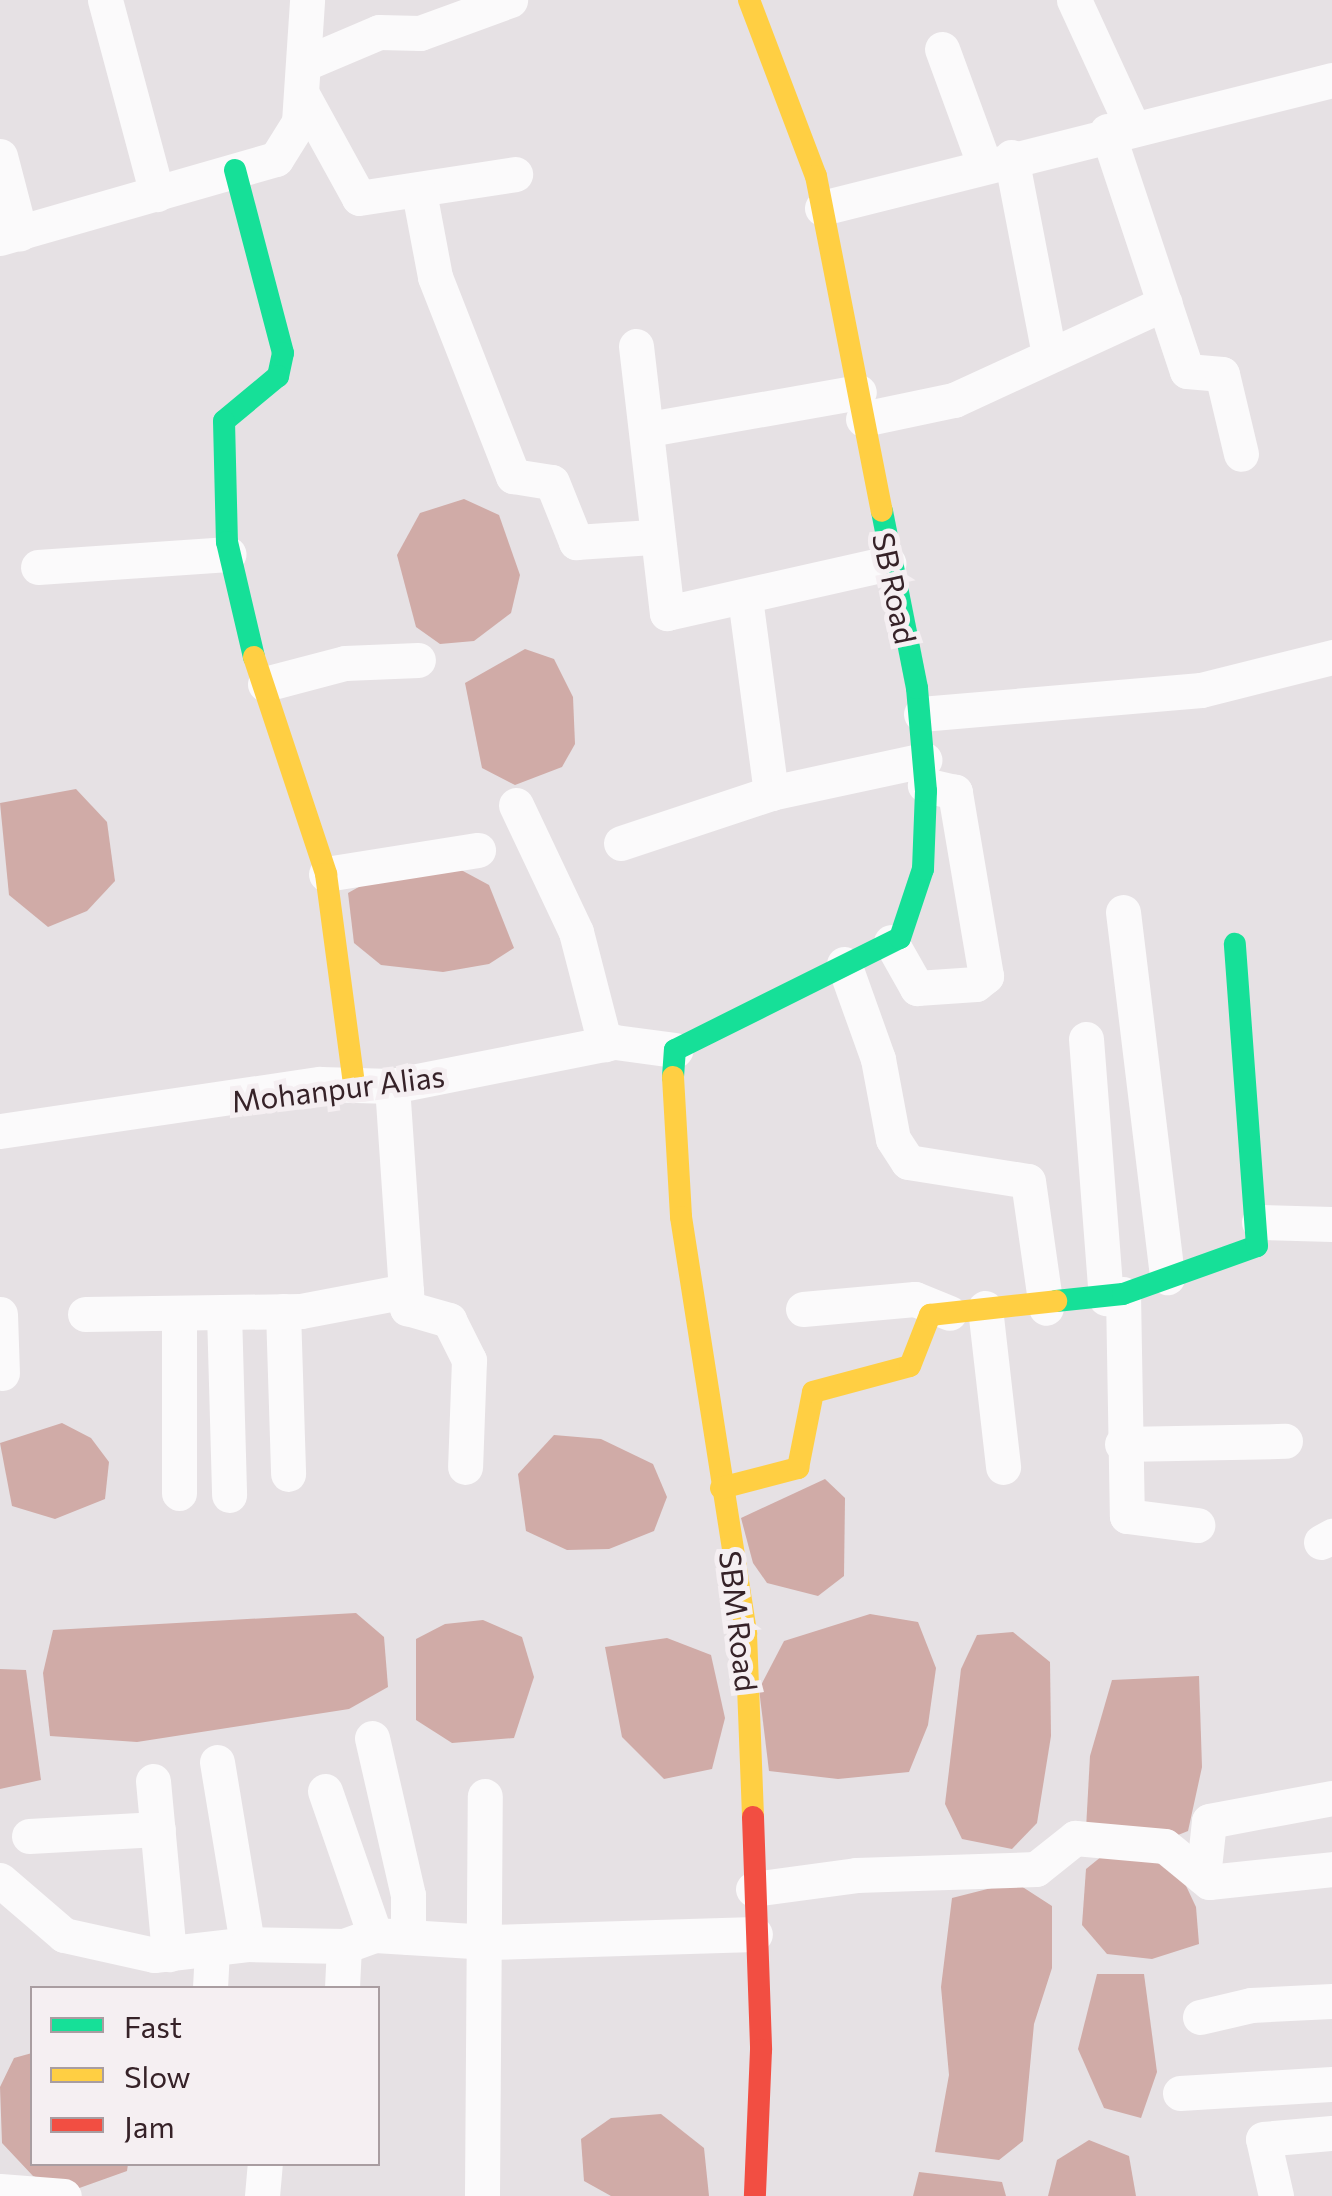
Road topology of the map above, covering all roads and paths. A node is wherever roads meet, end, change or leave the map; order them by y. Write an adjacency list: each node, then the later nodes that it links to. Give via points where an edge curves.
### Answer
1 (105, 0): 15 (street)
2 (306, 0): 7 (street)
3 (510, 0): 7 (street, via 420,34 379,32)
4 (749, 0): 16 (street, SB Road)
5 (1074, 0): 9 (street)
6 (942, 48): 11 (street)
7 (305, 80): 12 (street, via 292,140 276,159); 14 (street, via 360,198)
8 (1332, 80): 9 (street, via 1214,113)
9 (1120, 128): 11 (street); 18 (street)
10 (0, 156): 17 (street)
11 (998, 161): 16 (street); 20 (street)
12 (235, 170): 15 (street); 25 (street, via 283,353 278,376 224,421)
13 (515, 174): 14 (street)
14 (419, 192): 24 (street, via 435,278 514,476 552,482 576,542)
15 (157, 194): 17 (street)
16 (822, 208): 21 (street, SB Road)
17 (10, 236)
18 (1164, 303): 20 (street); 23 (street, via 1190,376 1224,379)
19 (636, 346): 22 (street)
20 (1049, 354): 21 (street, via 945,403)
21 (861, 406): 22 (street); 26 (street, SB Road)
22 (650, 429): 24 (street)
23 (1241, 454)
24 (652, 537): 28 (street, via 666,613)
25 (229, 554): 27 (street); 31 (street, via 238,609)
26 (888, 563): 28 (street); 32 (street, SB Road)
27 (38, 567)
28 (745, 598): 34 (street)
29 (1332, 656): 32 (street, via 1201,690)
30 (418, 660): 31 (street, via 345,663)
31 (265, 684): 38 (street)
32 (921, 714): 33 (street, SB Road)
33 (924, 773): 34 (street); 40 (street, SB Road, via 923,869 900,938); 40 (street, via 955,792 986,976 918,988)
34 (771, 794): 36 (street)
35 (516, 805): 44 (street, via 576,932)
36 (621, 844)
37 (478, 850): 38 (street)
38 (326, 874): 46 (street)
39 (1123, 912): 51 (street)
40 (891, 942): 42 (street)
41 (1234, 944): 49 (street)
42 (844, 964): 45 (street); 55 (street, via 878,1059 893,1140 908,1162 1028,1181)
43 (1086, 1039): 53 (street)
44 (605, 1044): 45 (street, Mohanpur Alias); 47 (street, Mohanpur Alias)
45 (674, 1050): 69 (street, SBM Road, via 671,1131)
46 (354, 1085): 47 (street, Mohanpur Alias); 48 (street, Mohanpur Alias)
47 (392, 1086): 52 (street)
48 (0, 1132)
49 (1258, 1222): 50 (street); 51 (street, via 1256,1246 1240,1258)
50 (1332, 1224)
51 (1167, 1277): 53 (street)
52 (406, 1291): 57 (street); 66 (street, via 407,1308 448,1320 468,1360)
53 (1114, 1296): 55 (street); 65 (street)
54 (985, 1308): 55 (street); 60 (street); 67 (street)
55 (1046, 1308)
56 (803, 1309): 60 (street, via 915,1298)
57 (283, 1311): 58 (street); 68 (street)
58 (224, 1312): 59 (street); 71 (street)
59 (179, 1313): 62 (street); 70 (street)
60 (949, 1313): 69 (street, via 924,1319 910,1366 813,1392 798,1468)
61 (0, 1314): 63 (street)
62 (85, 1314)
63 (2, 1374)
64 (1285, 1441): 65 (street)
65 (1122, 1444): 72 (street, via 1128,1518)
66 (465, 1467)
67 (1004, 1467)
68 (288, 1474)
69 (721, 1488): 84 (street, SBM Road, via 746,1634)
70 (179, 1493)
71 (228, 1494)
72 (1197, 1524)
73 (372, 1738): 86 (street, via 408,1895)
74 (217, 1762): 88 (street)
75 (153, 1781): 79 (street)
76 (326, 1791): 86 (street)
77 (485, 1796): 87 (street)
78 (1332, 1798): 82 (street, via 1209,1821)
79 (158, 1829): 80 (street); 90 (street)
80 (29, 1836)
81 (1332, 1869): 82 (street, via 1223,1884)
82 (1203, 1878): 84 (street, via 1165,1846 1075,1838 1036,1869 856,1875)
83 (0, 1880): 90 (street, via 64,1935)
84 (753, 1889): 85 (street, SBM Road)
85 (755, 1934): 87 (street); 104 (street, SBM Road)
86 (376, 1939): 87 (street); 88 (street); 92 (street)
87 (488, 1942): 103 (street)
88 (247, 1944): 89 (street)
89 (212, 1952): 90 (street); 91 (street)
90 (169, 1954)
91 (210, 1986)
92 (343, 1986)
93 (1332, 2001): 94 (street, via 1251,2004)
94 (1200, 2018)
95 (1332, 2084): 96 (street)
96 (1180, 2093)
97 (1332, 2134): 105 (street, via 1264,2139)
98 (265, 2166): 102 (street)
99 (0, 2191): 100 (street)
100 (54, 2196): 101 (street)
101 (64, 2196)
102 (262, 2196)
103 (482, 2196)
104 (755, 2196)
105 (1276, 2196)

